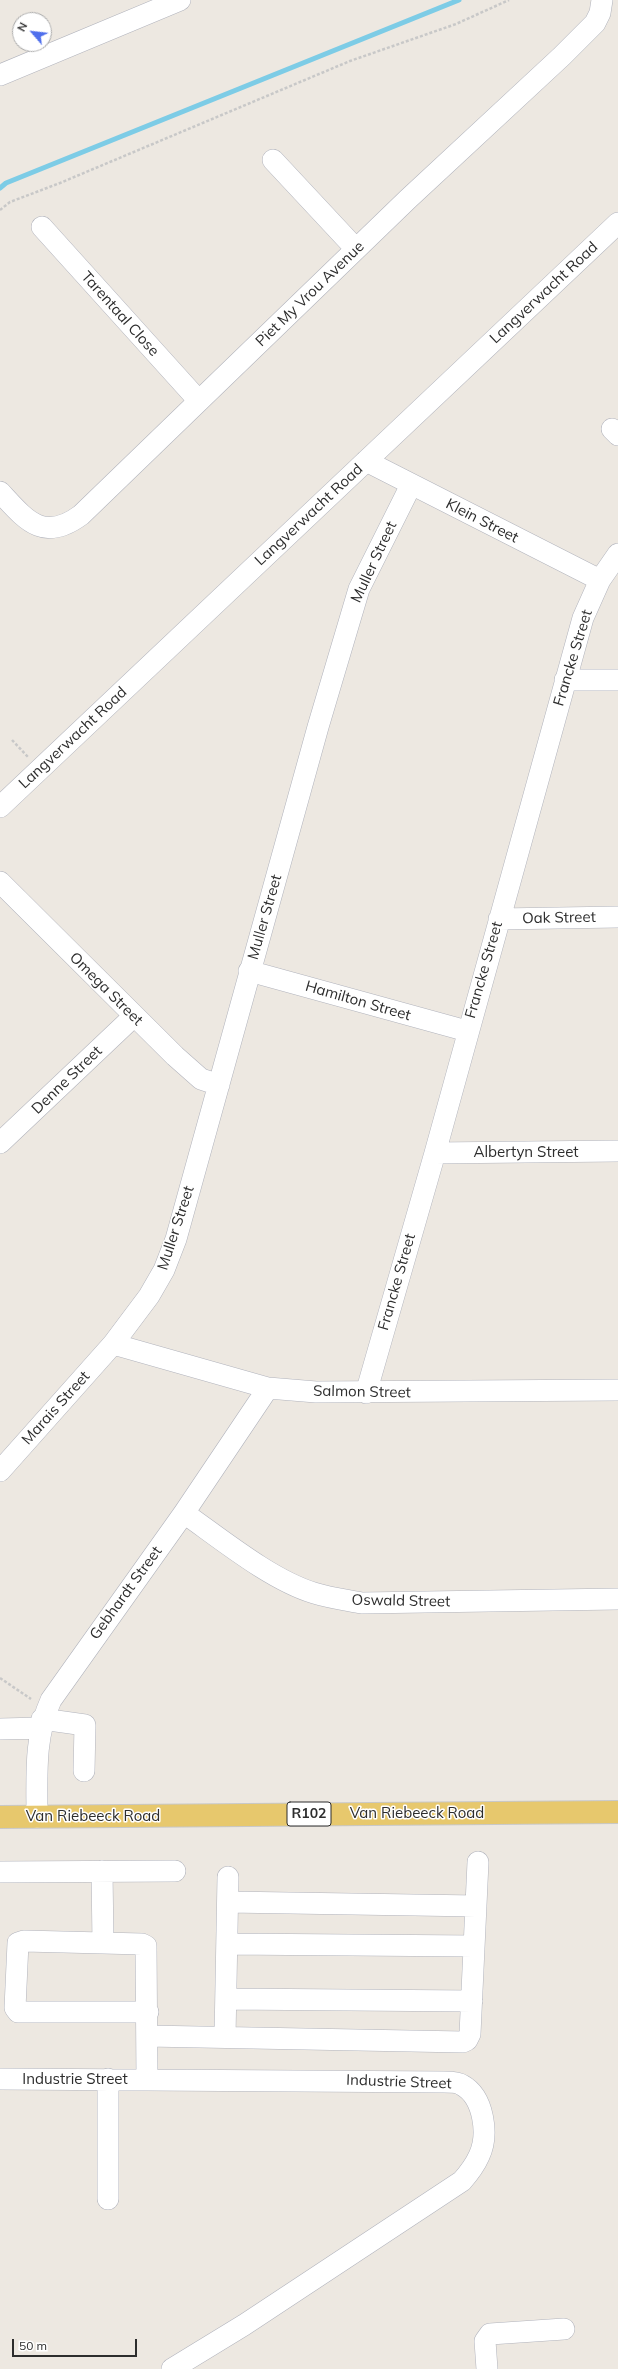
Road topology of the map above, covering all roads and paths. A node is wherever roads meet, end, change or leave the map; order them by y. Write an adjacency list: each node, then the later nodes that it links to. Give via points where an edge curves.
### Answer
1 (180, 0): 4 (street)
2 (509, 0): 6 (path, via 456,24 350,61 10,202)
3 (602, 0): 9 (street, Piet My Vrou Avenue, via 595,23)
4 (0, 75)
5 (273, 160): 9 (street)
6 (0, 210)
7 (618, 223): 11 (street, Langverwacht Road)
8 (42, 227): 10 (street, Tarentaal Close)
9 (356, 249): 10 (street, Piet My Vrou Avenue)
10 (199, 401): 13 (street, Piet My Vrou Avenue, via 69,525 58,528 38,526 28,521)
11 (366, 461): 12 (street, Klein Street); 20 (street, Langverwacht Road)
12 (411, 485): 15 (street, Klein Street); 24 (street, Muller Street, via 359,589)
13 (0, 492)
14 (618, 554): 15 (street, Francke Street)
15 (600, 580): 16 (street, Francke Street, via 583,618)
16 (565, 680): 17 (street); 23 (street, Francke Street)
17 (618, 680)
18 (12, 740): 19 (path)
19 (32, 762)
20 (3, 799)
21 (0, 882): 25 (street, Omega Street)
22 (618, 917): 23 (street, Oak Street)
23 (499, 919): 26 (street, Francke Street)
24 (250, 971): 26 (street, Hamilton Street); 27 (street, Muller Street)
25 (133, 1016): 27 (street, Omega Street, via 201,1079); 28 (street, Denne Street)
26 (467, 1031): 30 (street, Francke Street)
27 (219, 1085): 31 (street, Muller Street, via 176,1238 164,1270 149,1296)
28 (0, 1143)
29 (618, 1151): 30 (street, Albertyn Street)
30 (435, 1153): 34 (street, Francke Street)
31 (113, 1344): 32 (street, Salmon Street); 35 (street, Marais Street)
32 (268, 1388): 34 (street, Salmon Street); 36 (street, Gebhardt Street)
33 (618, 1390): 34 (street, Salmon Street)
34 (366, 1393)
35 (0, 1471)
36 (184, 1513): 37 (street, Oswald Street, via 269,1571 313,1593 339,1599 362,1603); 39 (street, Gebhardt Street)
37 (618, 1599)
38 (0, 1678): 39 (path, via 21,1690)
39 (39, 1716): 40 (street); 41 (street, via 85,1724); 44 (street, Gebhardt Street, via 36,1760)
40 (0, 1729)
41 (84, 1771)
42 (618, 1812): 44 (main road, Van Riebeeck Road / R102)
43 (0, 1817): 44 (main road, Van Riebeeck Road / R102)
44 (37, 1817)
45 (478, 1862): 51 (street)
46 (102, 1871): 47 (street); 48 (street); 52 (street)
47 (175, 1871)
48 (0, 1872)
49 (228, 1877): 50 (street)
50 (228, 1902): 51 (street); 53 (street)
51 (476, 1906): 54 (street)
52 (103, 1943): 57 (street, via 142,1944 147,1947); 57 (street, via 18,1943 15,2008 23,2013)
53 (227, 1944): 54 (street); 55 (street)
54 (474, 1946): 56 (street)
55 (226, 1999): 56 (street); 59 (street)
56 (472, 2001): 59 (street, via 470,2034 463,2042)
57 (148, 2012): 58 (street)
58 (148, 2036): 59 (street); 62 (street)
59 (225, 2037)
60 (0, 2079): 61 (street, Industrie Street)
61 (108, 2079): 62 (street, Industrie Street); 63 (street)
62 (147, 2080): 65 (street, Industrie Street, via 444,2082 462,2085 474,2096 482,2112 483,2145 470,2172 462,2181 244,2325)
63 (108, 2198)
64 (564, 2329): 66 (street, via 490,2334 485,2341)
65 (172, 2369)
66 (487, 2369)

